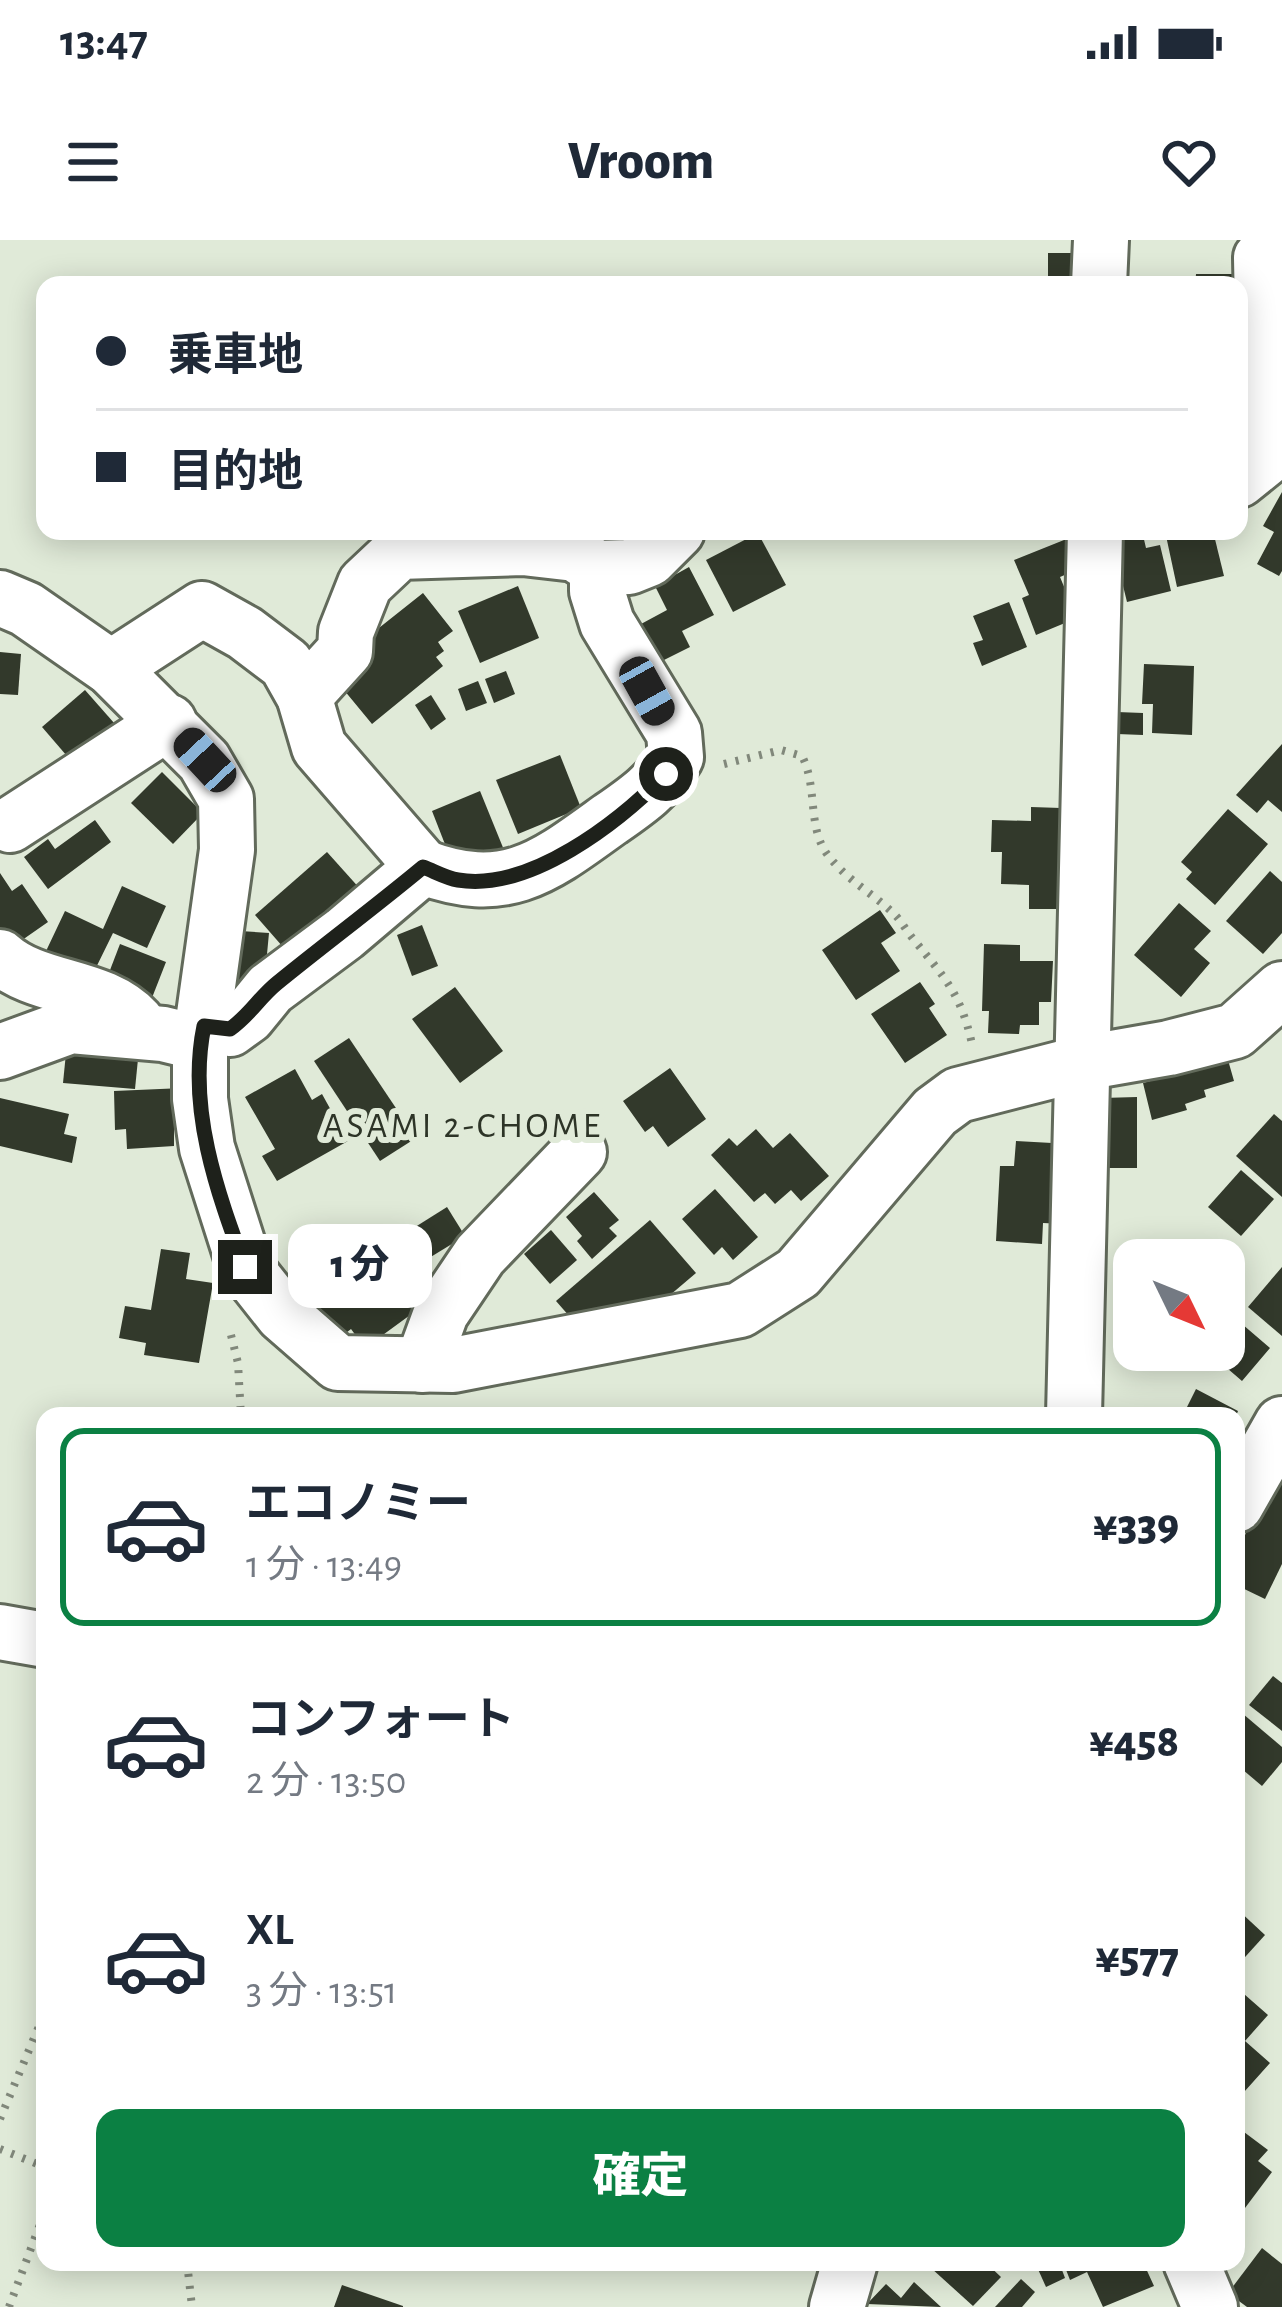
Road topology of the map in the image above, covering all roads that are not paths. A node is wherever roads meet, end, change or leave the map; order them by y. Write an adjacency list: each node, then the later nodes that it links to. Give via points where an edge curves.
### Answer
1 (1101, 240): 3 (street)
2 (1279, 240): 4 (street, via 1262,258 1265,459)
3 (1099, 276)
4 (1248, 473)
5 (668, 540): 7 (street, via 649,559)
6 (1096, 540): 19 (street)
7 (597, 568): 10 (street, via 574,554 523,548 399,552 365,584 345,651); 13 (street, via 607,623 674,733 676,758 647,793 538,870 458,880)
8 (0, 598): 9 (street)
9 (111, 668): 10 (street, via 202,609 286,664); 11 (street)
10 (304, 696): 13 (street, via 319,747)
11 (170, 722): 12 (street); 17 (street, via 226,799 227,850)
12 (10, 825)
13 (423, 867): 17 (street, via 270,989 248,1016)
14 (0, 957): 16 (street, via 112,1003)
15 (1282, 988): 19 (street, via 1235,1031)
16 (144, 1032): 17 (street); 18 (street, via 71,1026)
17 (202, 1034): 21 (street, via 207,1148 245,1267 283,1315 338,1363)
18 (0, 1052)
19 (1083, 1063): 21 (street, via 958,1095 798,1273 740,1310); 22 (street)
20 (579, 1152): 21 (street, via 480,1255 441,1313)
21 (422, 1365)
22 (1074, 1407)
23 (1282, 1424): 24 (street)
24 (1245, 1488)
25 (0, 1632): 26 (street)
26 (36, 1638)
27 (847, 2271): 29 (street)
28 (1195, 2271): 30 (street)
29 (837, 2307)
30 (1210, 2307)

